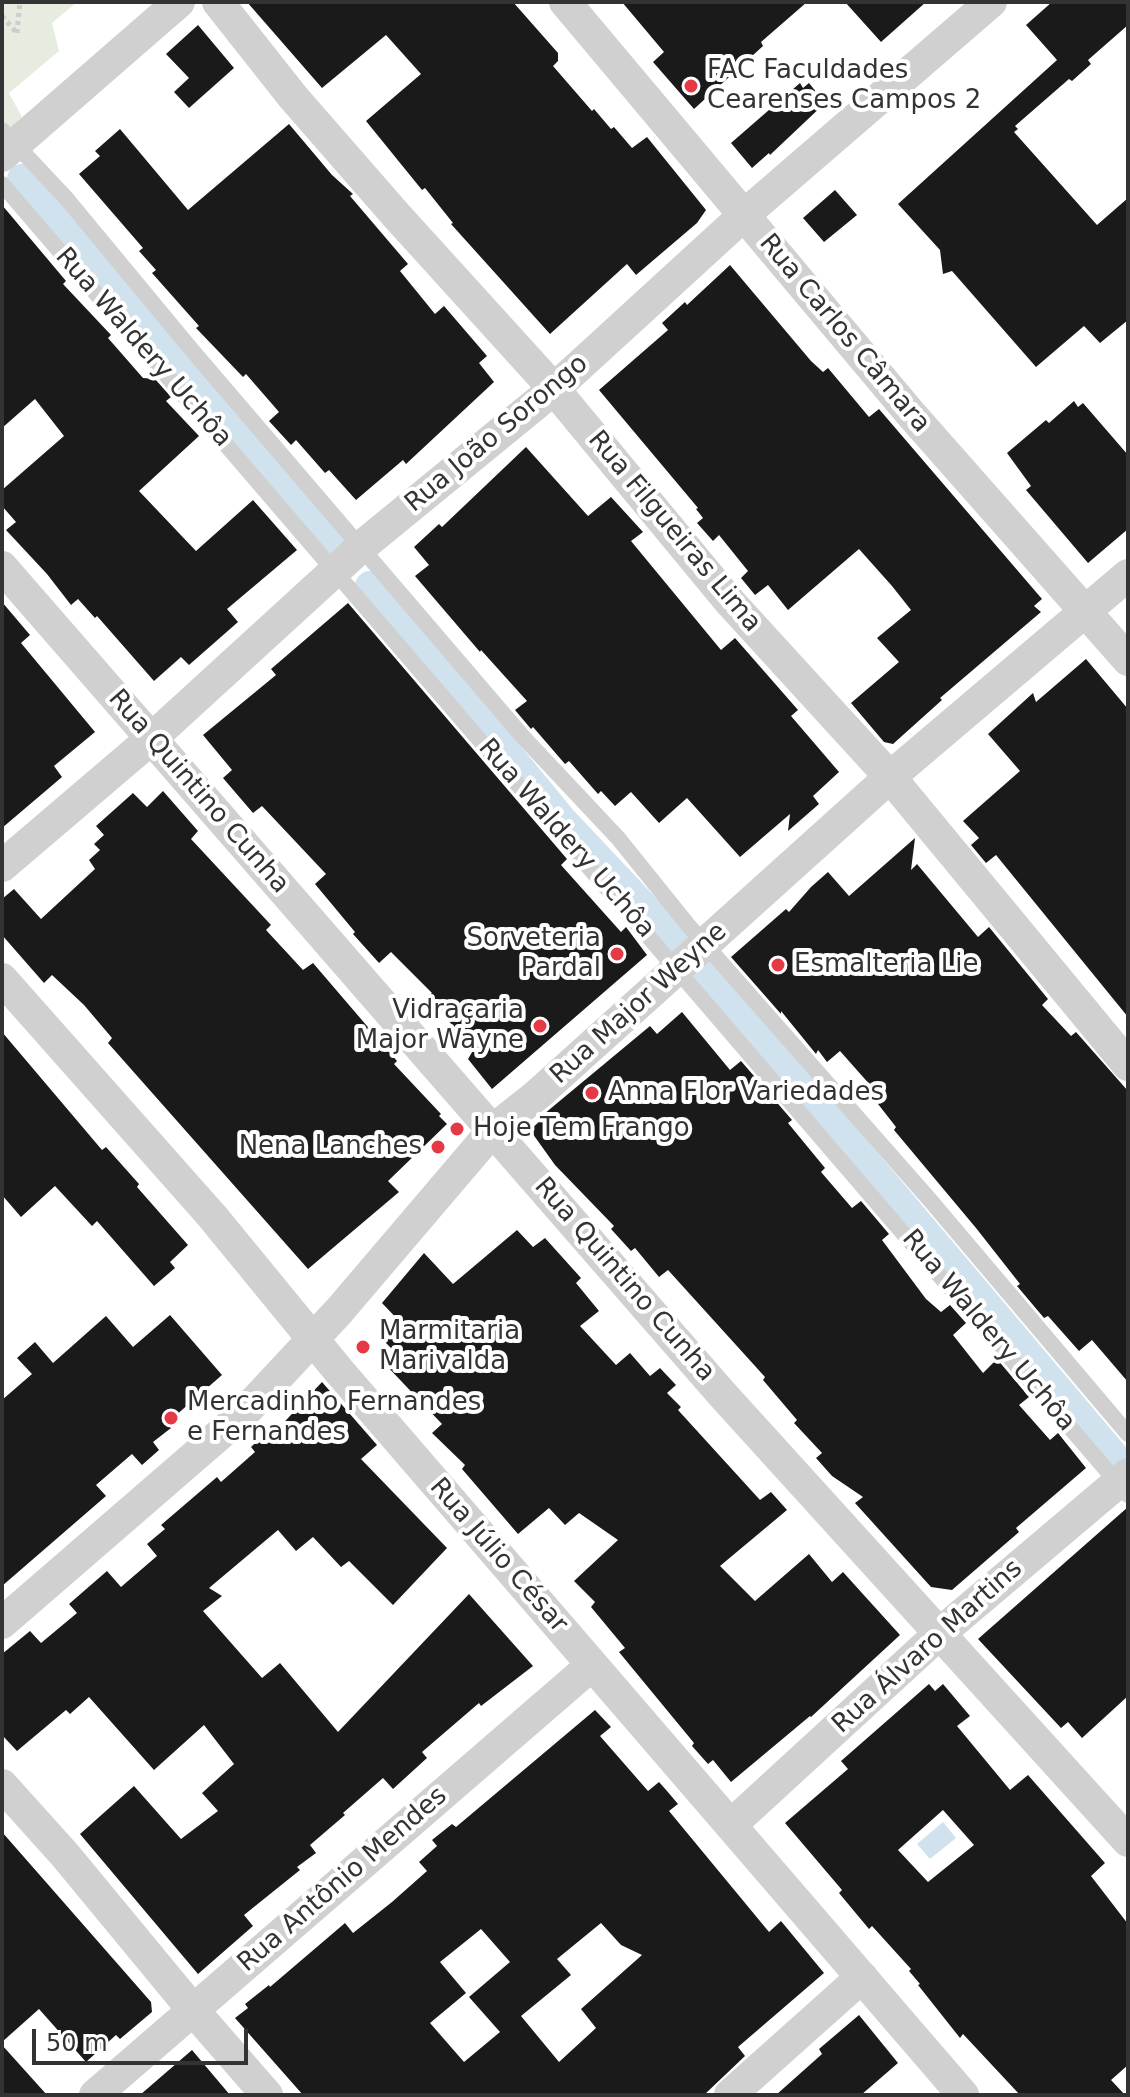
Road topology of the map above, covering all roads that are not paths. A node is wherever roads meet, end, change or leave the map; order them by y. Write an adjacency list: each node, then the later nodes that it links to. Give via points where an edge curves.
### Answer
1 (179, 2): 5 (street)
2 (218, 2): 8 (street, Rua Filgueiras Lima, via 303,109)
3 (565, 2): 7 (street, Rua Carlos Câmara)
4 (991, 2): 7 (street, Rua João Sorongo)
5 (7, 144): 9 (lane, Rua Waldery Uchôa, via 75,209)
6 (2, 184): 11 (lane, Rua Waldery Uchôa)
7 (743, 216): 8 (street, Rua João Sorongo); 13 (street, Rua Carlos Câmara)
8 (554, 389): 9 (street, Rua João Sorongo); 16 (street, Rua Filgueiras Lima, via 730,602)
9 (361, 547): 11 (street, Rua João Sorongo); 18 (lane, Rua Waldery Uchôa, via 524,738 618,838)
10 (2, 567): 15 (street, Rua Quintino Cunha)
11 (336, 570): 15 (street, Rua João Sorongo); 19 (lane, Rua Waldery Uchôa)
12 (1128, 575): 13 (street, Rua Major Weyne)
13 (1086, 612): 14 (street, Rua Carlos Câmara); 16 (street, Rua Major Weyne)
14 (1128, 660)
15 (151, 739): 17 (street, Rua João Sorongo); 22 (street, Rua Quintino Cunha)
16 (890, 777): 18 (street, Rua Major Weyne); 21 (street, Rua Filgueiras Lima)
17 (2, 866)
18 (705, 945): 19 (street, Rua Major Weyne); 24 (lane, Rua Waldery Uchôa)
19 (677, 969): 22 (street, Rua Major Weyne); 25 (lane, Rua Waldery Uchôa)
20 (2, 979): 23 (street, Rua Júlio César)
21 (1128, 1065)
22 (494, 1129): 23 (street, Rua Major Weyne); 27 (street, Rua Quintino Cunha, via 722,1394)
23 (313, 1339): 26 (street, Rua Major Weyne, via 241,1416); 28 (street, Rua Júlio César)
24 (1128, 1434)
25 (1124, 1484): 27 (street, Rua Álvaro Martins)
26 (2, 1623)
27 (939, 1634): 30 (street, Rua Álvaro Martins); 31 (street, Rua Quintino Cunha)
28 (592, 1665): 30 (street, Rua Júlio César); 33 (street, Rua Antônio Mendes)
29 (2, 1785): 33 (street)
30 (731, 1825): 32 (street, Rua Júlio César)
31 (1128, 1841)
32 (862, 1977): 36 (street); 37 (street, Rua Júlio César)
33 (193, 2010): 34 (street, Rua Antônio Mendes); 35 (street)
34 (95, 2095)
35 (267, 2095)
36 (730, 2095)
37 (963, 2095)

